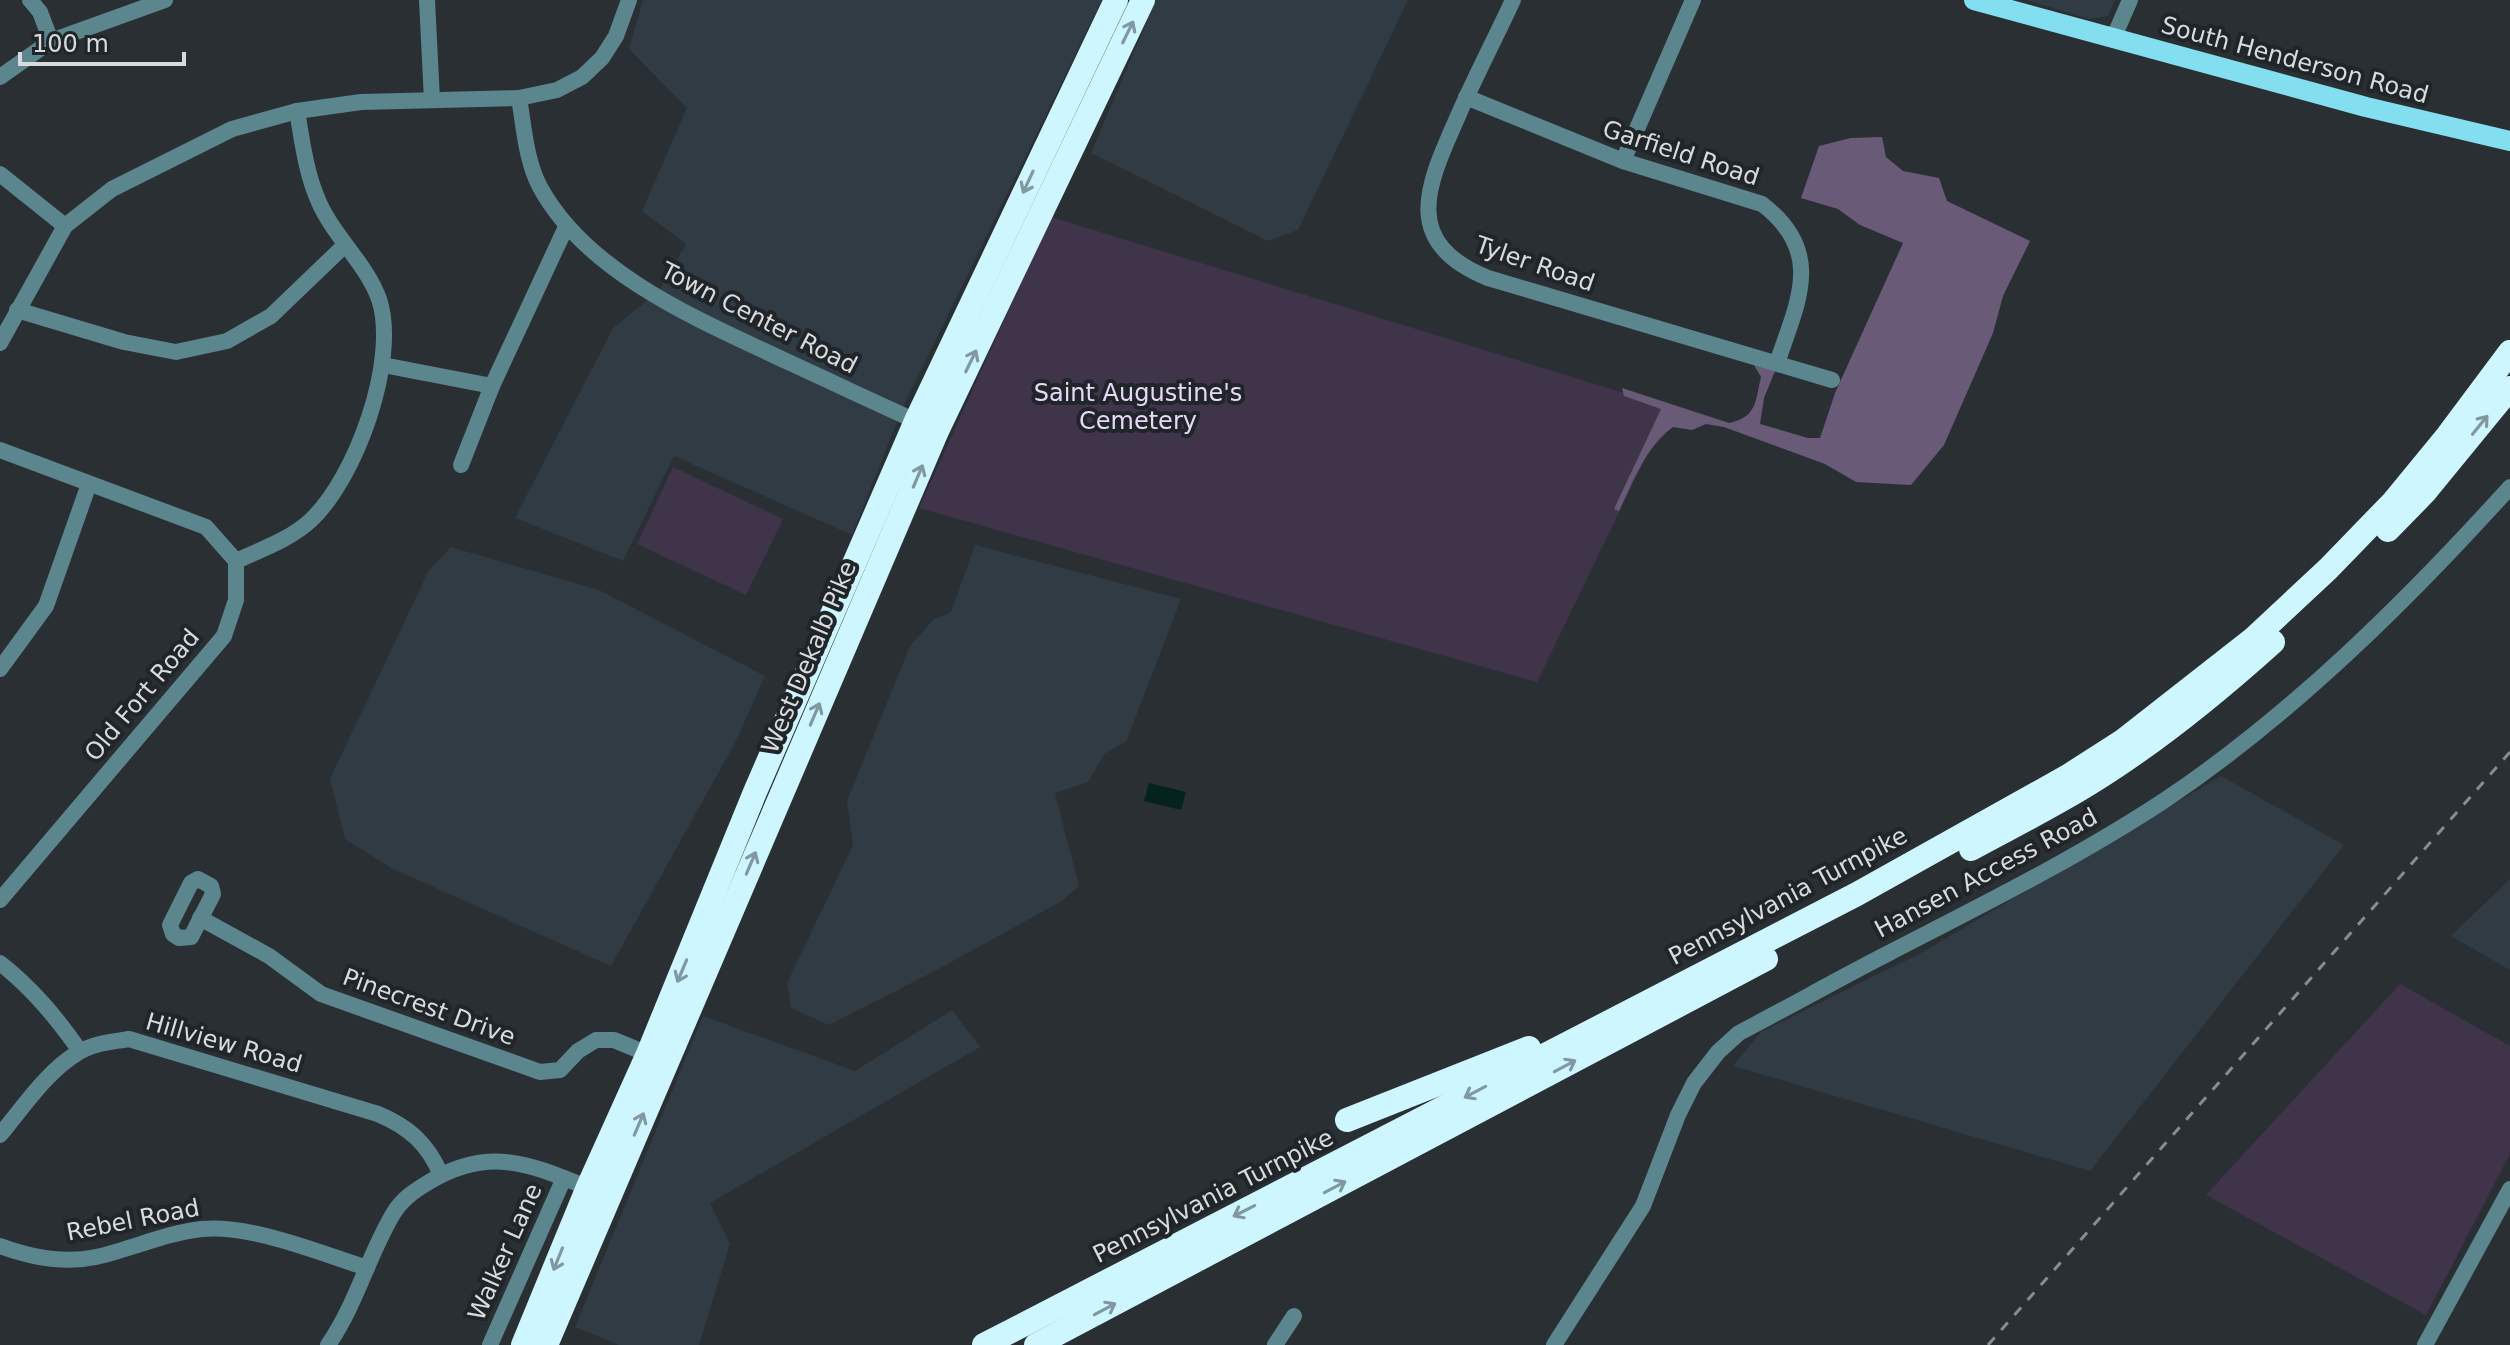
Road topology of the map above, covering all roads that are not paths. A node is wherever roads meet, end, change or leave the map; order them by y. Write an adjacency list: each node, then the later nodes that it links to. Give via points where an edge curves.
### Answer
1 (30, 0): 12 (street)
2 (165, 0): 12 (street)
3 (427, 0): 17 (street)
4 (629, 0): 16 (street, via 616,36 593,68 557,90)
5 (1116, 0): 13 (highway, West Dekalb Pike)
6 (1143, 0): 20 (highway, West Dekalb Pike, one-way to 6)
7 (1513, 0): 15 (street, Tyler Road)
8 (1693, 0): 22 (street)
9 (1974, 0): 11 (main road, South Henderson Road)
10 (2130, 0): 11 (street)
11 (2113, 39): 21 (main road, South Henderson Road)
12 (51, 41): 14 (street)
13 (1095, 43): 19 (highway, West Dekalb Pike); 20 (highway, via 1074,114)
14 (0, 77)
15 (1466, 97): 22 (street, Garfield Road); 31 (street, Tyler Road, via 1428,192 1432,231 1455,261 1488,278)
16 (519, 98): 17 (street); 26 (street, Town Center Road, via 539,185)
17 (432, 100): 18 (street)
18 (297, 111): 25 (street, via 232,129 169,158 112,189); 27 (street, via 318,200)
19 (1062, 112): 24 (highway); 36 (highway, West Dekalb Pike, one-way to 36)
20 (1079, 134): 24 (highway, West Dekalb Pike)
21 (2510, 141)
22 (1623, 161): 31 (street, Garfield Road, via 1762,204 1790,229 1801,262 1801,285)
23 (0, 174): 25 (street)
24 (1054, 184): 36 (highway, West Dekalb Pike, one-way to 24)
25 (65, 226): 28 (street)
26 (566, 227): 34 (street); 36 (street, Town Center Road, via 679,310)
27 (345, 245): 28 (street, via 271,316 227,341 176,352); 32 (street, via 379,299)
28 (17, 310): 29 (street)
29 (0, 343)
30 (2510, 352): 46 (highway, Pennsylvania Turnpike, via 2393,502 2328,569 2253,639 2124,740 1857,894)
31 (1777, 363): 33 (street, Tyler Road)
32 (383, 365): 34 (street); 41 (street, via 370,416 334,490 311,520)
33 (1832, 380)
34 (492, 386): 38 (street)
35 (2510, 388): 63 (highway, Pennsylvania Turnpike, one-way to 35, via 2061,801 2113,768 2224,686 2350,570 2425,492)
36 (926, 426): 48 (highway, West Dekalb Pike, one-way to 48, via 758,784); 54 (highway, West Dekalb Pike, one-way to 36)
37 (0, 450): 39 (street)
38 (461, 465)
39 (89, 484): 41 (street, via 206,527); 42 (street, via 46,606)
40 (2510, 487): 65 (street, Hansen Access Road, via 2376,628 2230,753 2165,800 2088,848 1739,1033 1694,1083 1643,1206)
41 (236, 561): 43 (street, Old Fort Road, via 236,600 224,636)
42 (0, 669)
43 (0, 900)
44 (200, 918): 48 (street, Pinecrest Drive, via 269,956 321,994 540,1072 560,1070 596,1040 614,1040)
45 (0, 963): 47 (street, via 26,984)
46 (1643, 1003): 49 (highway); 62 (highway, Pennsylvania Turnpike, one-way to 62)
47 (80, 1051): 50 (street, Hillview Road, via 50,1075); 51 (street, Hillview Road, via 129,1039 378,1114 418,1137)
48 (648, 1054): 54 (highway, West Dekalb Pike)
49 (1347, 1120)
50 (0, 1135)
51 (441, 1175): 52 (street, via 467,1163 501,1160); 56 (street, via 409,1194 393,1213)
52 (564, 1178): 54 (street); 59 (street, Walker Lane)
53 (2510, 1189): 66 (street)
54 (598, 1192): 60 (highway, West Dekalb Pike, one-way to 60); 61 (highway, West Dekalb Pike)
55 (0, 1246): 56 (street, Rebel Road, via 26,1256 93,1258 170,1235 229,1229)
56 (367, 1268): 58 (street)
57 (1294, 1316): 64 (street)
58 (328, 1345)
59 (490, 1345)
60 (523, 1345)
61 (546, 1345)
62 (984, 1345)
63 (1036, 1345)
64 (1275, 1345)
65 (1554, 1345)
66 (2425, 1345)

